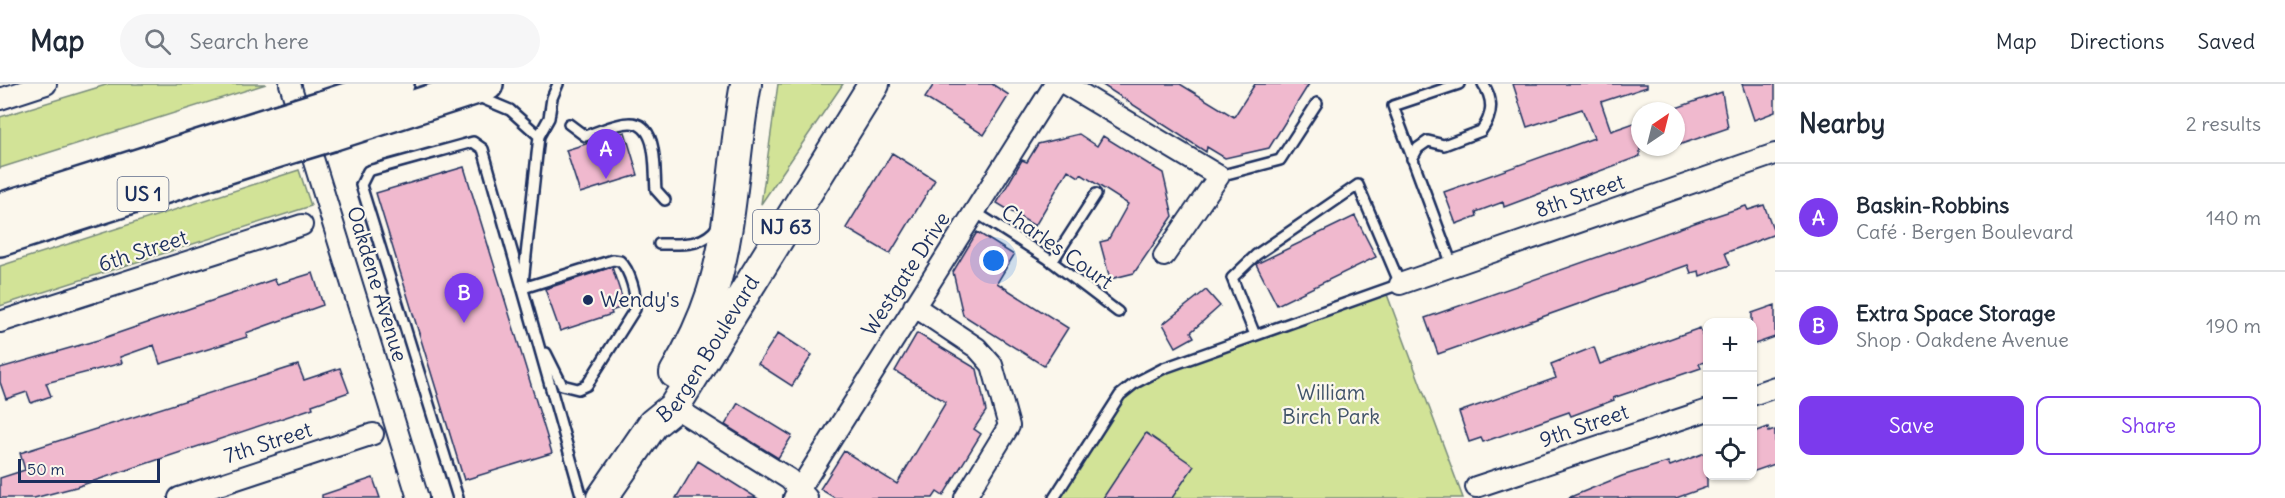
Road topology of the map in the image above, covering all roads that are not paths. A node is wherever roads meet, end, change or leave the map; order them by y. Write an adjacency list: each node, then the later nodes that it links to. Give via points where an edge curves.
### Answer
1 (46, 84): 12 (street)
2 (290, 84): 47 (street, Oakdene Avenue)
3 (397, 84): 14 (highway, US 1)
4 (558, 84): 17 (lane, via 549,118)
5 (746, 84): 23 (main road, Bergen Boulevard / NJ 63)
6 (874, 84): 42 (main road, Bergen Boulevard / NJ 63)
7 (1055, 84): 25 (street, Westgate Drive)
8 (1065, 84): 20 (street)
9 (1459, 84): 19 (lane, via 1393,106)
10 (1483, 84): 19 (lane, via 1490,95 1491,110 1481,131 1444,145 1428,141)
11 (471, 89): 14 (highway, US 1); 17 (lane, via 471,95 500,104 518,115)
12 (0, 99)
13 (1317, 103): 20 (lane, via 1280,160)
14 (327, 121): 16 (highway, US 1, bridge)
15 (569, 124): 22 (lane, via 585,136 629,123 642,127 651,138 656,190)
16 (281, 135): 24 (highway, US 1); 27 (highway, US 1)
17 (539, 136): 33 (lane)
18 (1775, 154): 31 (street, 8th Street)
19 (1412, 159): 31 (lane)
20 (1219, 176): 29 (street)
21 (1096, 194): 30 (lane)
22 (666, 200)
23 (729, 209): 28 (lane, via 713,234 702,241 688,245); 42 (main road, Bergen Boulevard / NJ 63, via 712,293 693,340 660,401)
24 (0, 210)
25 (975, 212): 30 (lane, Charles Court); 34 (street, Westgate Drive)
26 (302, 225): 36 (street, 6th Street)
27 (0, 239)
28 (659, 243)
29 (1164, 256)
30 (1052, 262): 35 (lane, Charles Court)
31 (1452, 265): 32 (street, 8th Street)
32 (1400, 284): 38 (lane); 38 (lane, via 1358,185 1256,255 1232,278)
33 (523, 288): 37 (lane); 37 (lane, via 617,259 625,267 635,297 633,313 593,377 581,389 560,384); 48 (lane, via 483,149 477,144 369,171 361,184)
34 (914, 306): 45 (street, Westgate Drive); 51 (street, via 977,348 992,365 1009,426)
35 (1118, 312)
36 (0, 322)
37 (533, 324): 49 (lane)
38 (1255, 335): 52 (lane, via 1135,382 1115,403)
39 (1775, 387): 40 (street)
40 (1757, 393)
41 (1703, 411): 44 (street, 9th Street)
42 (664, 416): 45 (street, via 789,479); 50 (main road, Bergen Boulevard / NJ 63)
43 (373, 434): 46 (street, 7th Street)
44 (1476, 487)
45 (800, 495)
46 (179, 498)
47 (418, 498)
48 (458, 498)
49 (582, 498)
50 (602, 498)
51 (965, 498)
52 (1054, 498)

